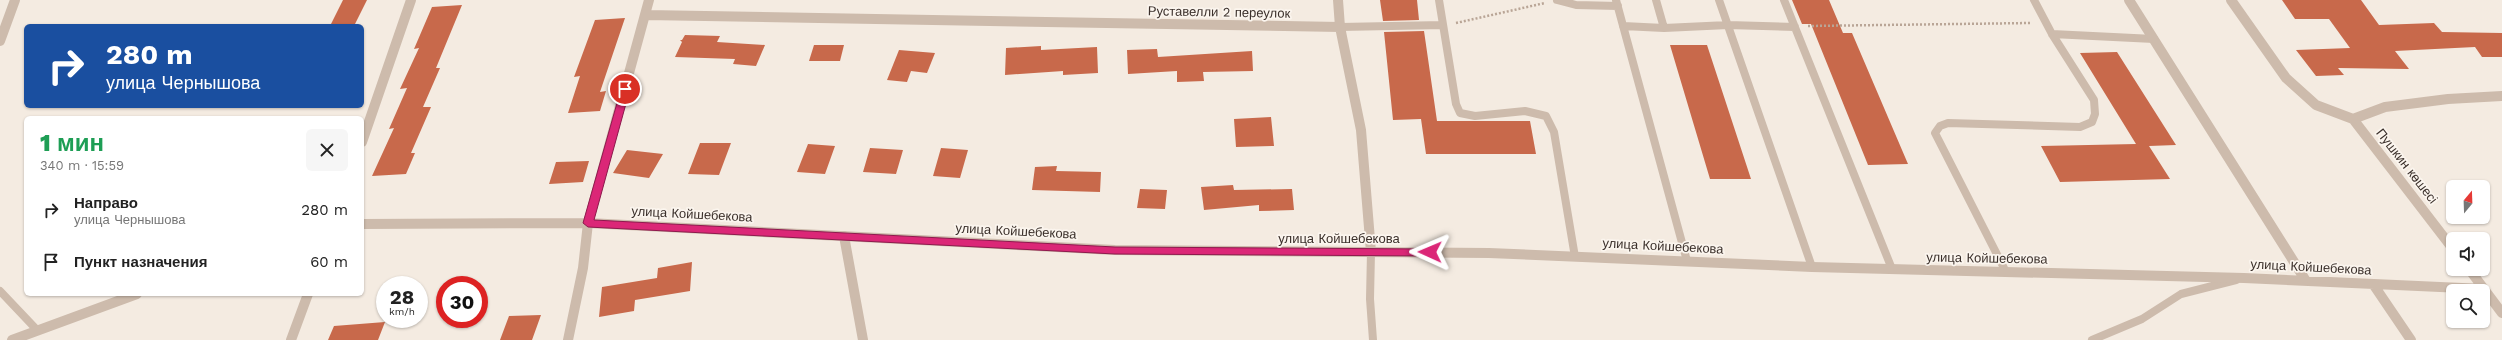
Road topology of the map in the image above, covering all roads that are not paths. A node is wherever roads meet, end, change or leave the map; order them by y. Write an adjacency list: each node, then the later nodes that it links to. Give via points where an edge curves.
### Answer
1 (15, 0): 23 (street)
2 (411, 0): 26 (street)
3 (649, 0): 14 (street)
4 (1338, 0): 18 (street)
5 (1439, 0): 16 (lane)
6 (1557, 0): 13 (lane, via 1576,5)
7 (1656, 0): 20 (lane)
8 (1719, 0): 15 (lane)
9 (1784, 0): 19 (lane)
10 (2034, 0): 21 (lane)
11 (2129, 0): 22 (street)
12 (2231, 0): 25 (street, via 2286,78 2316,105)
13 (1617, 3): 17 (lane)
14 (646, 15): 18 (street, Руставелли 2 переулок); 27 (street)
15 (1728, 24): 19 (lane); 20 (lane); 34 (lane)
16 (1443, 25): 18 (lane); 32 (lane, via 1456,104 1460,113 1475,116 1524,111 1546,116 1554,132)
17 (1623, 26): 20 (lane); 33 (lane)
18 (1340, 27): 31 (street, via 1361,130)
19 (1795, 27): 35 (lane)
20 (1664, 28)
21 (2052, 34): 22 (lane); 36 (lane, via 2094,100 2095,114 2092,122 2080,127 1948,123 1940,126 1935,132)
22 (2154, 39): 38 (street)
23 (0, 41)
24 (2502, 96): 25 (street, via 2385,106)
25 (2353, 119): 30 (street, Пушкин көшесі)
26 (364, 136)
27 (588, 223): 28 (street, улица Койшебекова); 29 (street, улица Койшебекова); 49 (street, via 583,268)
28 (364, 224)
29 (844, 236): 31 (street, улица Койшебекова, via 1115,250); 50 (street)
30 (2446, 240)
31 (1371, 252): 32 (street, улица Койшебекова); 51 (lane, via 1370,299)
32 (1575, 256): 33 (street, улица Койшебекова)
33 (1687, 261): 34 (street, улица Койшебекова)
34 (1812, 267): 35 (street, улица Койшебекова)
35 (1892, 269): 36 (street, улица Койшебекова)
36 (2006, 272): 37 (street, улица Койшебекова)
37 (2244, 278): 38 (street, улица Койшебекова); 52 (lane, via 2181,294 2142,319)
38 (2306, 282): 39 (street, улица Койшебекова)
39 (2373, 284): 40 (street, улица Койшебекова); 53 (street)
40 (2446, 287)
41 (0, 291): 46 (lane)
42 (130, 296): 46 (street)
43 (307, 296): 48 (street)
44 (2490, 297): 45 (street)
45 (2502, 313)
46 (36, 330): 47 (street)
47 (12, 340)
48 (291, 340)
49 (568, 340)
50 (863, 340)
51 (1373, 340)
52 (2092, 340)
53 (2410, 340)

